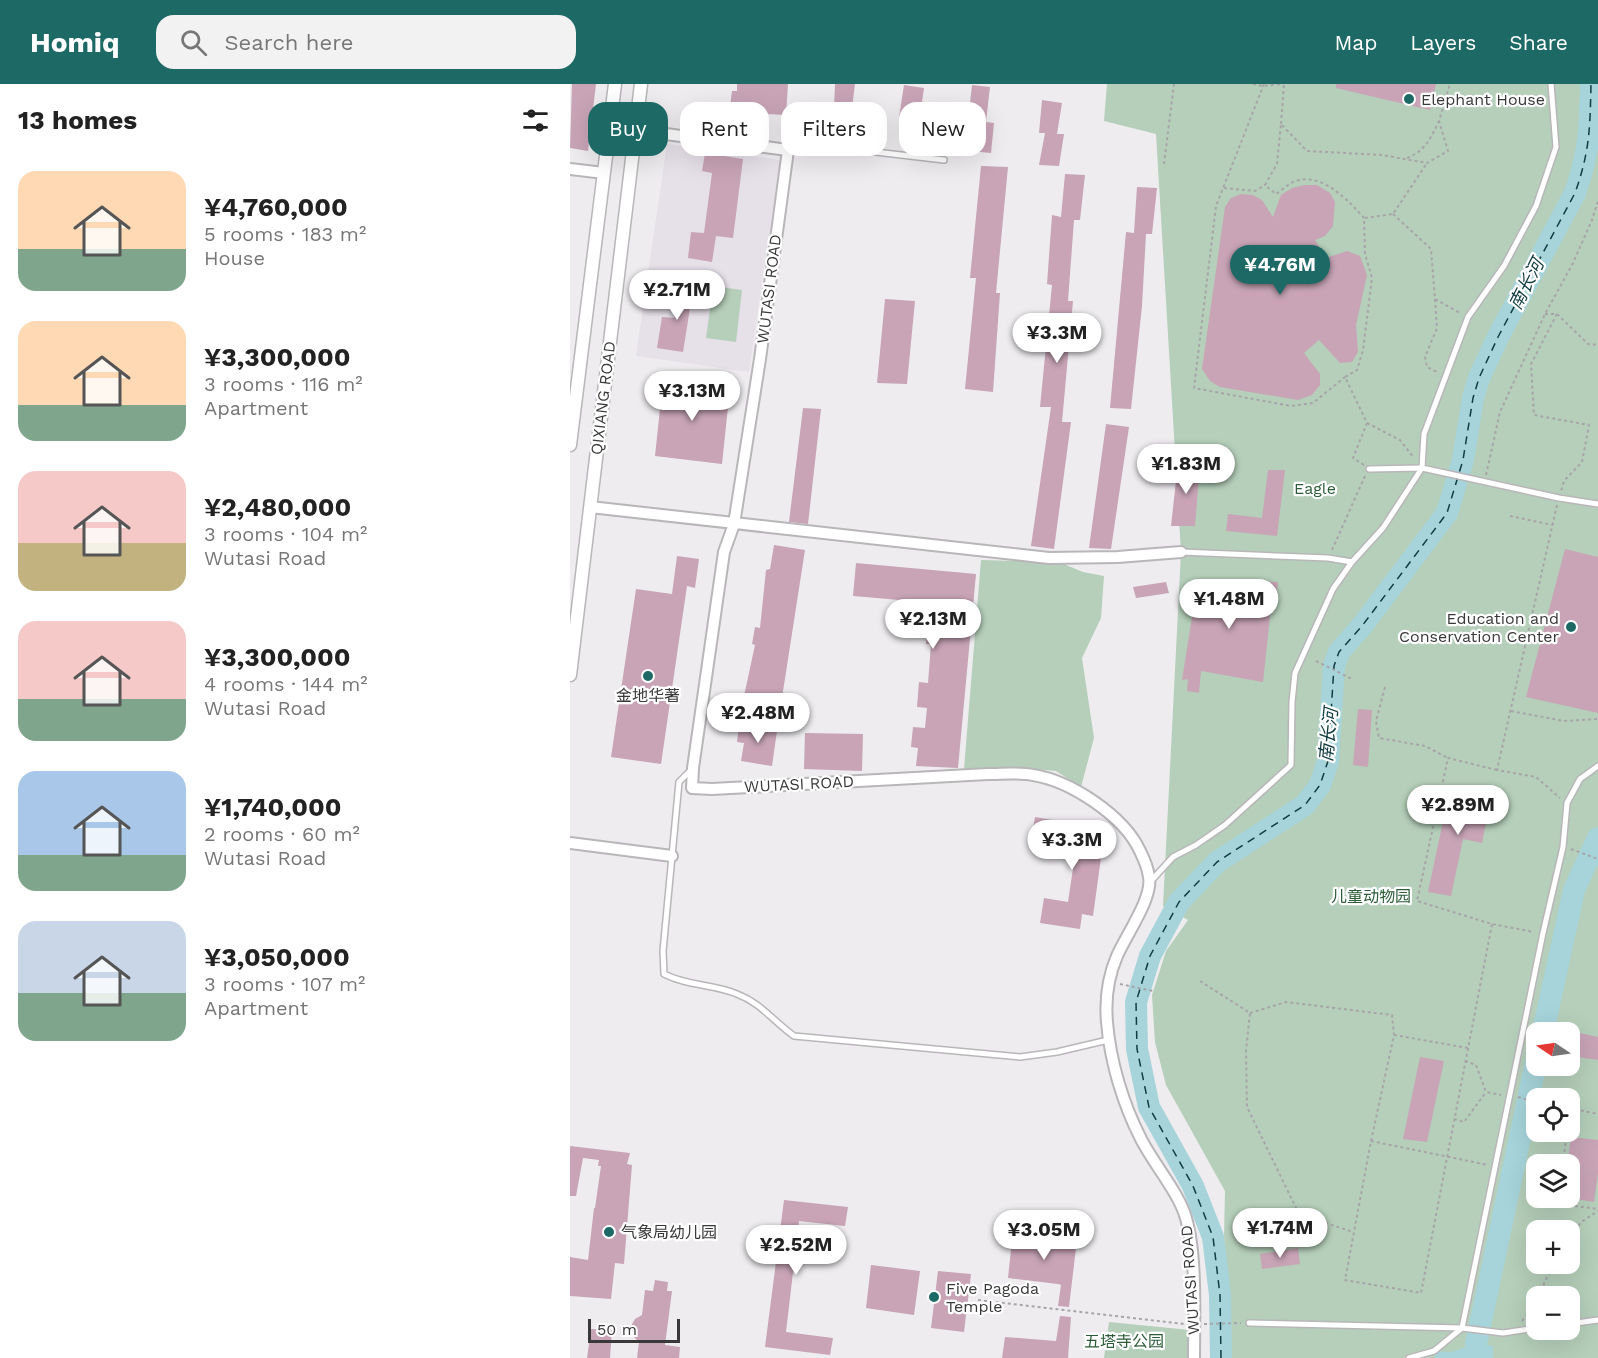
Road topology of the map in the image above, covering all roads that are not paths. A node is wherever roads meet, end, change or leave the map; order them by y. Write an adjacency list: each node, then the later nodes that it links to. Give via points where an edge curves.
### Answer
1 (615, 84): 12 (street, QIXIANG ROAD)
2 (641, 84): 4 (street, QIXIANG ROAD)
3 (1551, 84): 14 (lane, via 1556,147 1536,206 1503,266 1468,317 1424,434)
4 (639, 102)
5 (668, 134): 6 (street)
6 (781, 149)
7 (887, 153): 10 (lane)
8 (632, 156): 17 (street, QIXIANG ROAD)
9 (787, 156): 18 (street, WUTASI ROAD)
10 (944, 160)
11 (570, 169): 12 (street)
12 (604, 173): 13 (street, QIXIANG ROAD)
13 (570, 446)
14 (1422, 468): 15 (lane); 16 (lane); 20 (lane, via 1383,528)
15 (1369, 469)
16 (1598, 504)
17 (590, 507): 18 (street); 21 (street, QIXIANG ROAD)
18 (735, 524): 19 (street, via 1049,558); 24 (street, WUTASI ROAD, via 724,552)
19 (1181, 552): 20 (lane)
20 (1352, 562): 27 (lane, via 1333,589 1295,673 1291,765 1225,825 1173,857)
21 (572, 640): 22 (street, QIXIANG ROAD)
22 (570, 675)
23 (1598, 766): 32 (lane, via 1580,779 1567,803 1563,847)
24 (693, 768): 26 (lane, via 679,782); 27 (street, WUTASI ROAD, via 692,788 712,789 1032,774 1057,781 1085,796 1121,822 1140,850)
25 (570, 843): 26 (street)
26 (672, 856): 28 (lane, via 664,974 735,993 759,1004 794,1036 1020,1057)
27 (1149, 884): 28 (street, WUTASI ROAD, via 1109,982)
28 (1108, 1040): 34 (street, WUTASI ROAD, via 1117,1077 1141,1138 1186,1217 1198,1325)
29 (1598, 1320): 30 (lane)
30 (1580, 1322)
31 (1249, 1323): 32 (lane)
32 (1462, 1328): 33 (lane, via 1503,1333); 35 (lane, via 1434,1352)
33 (1526, 1330)
34 (1194, 1358)
35 (1409, 1358)

